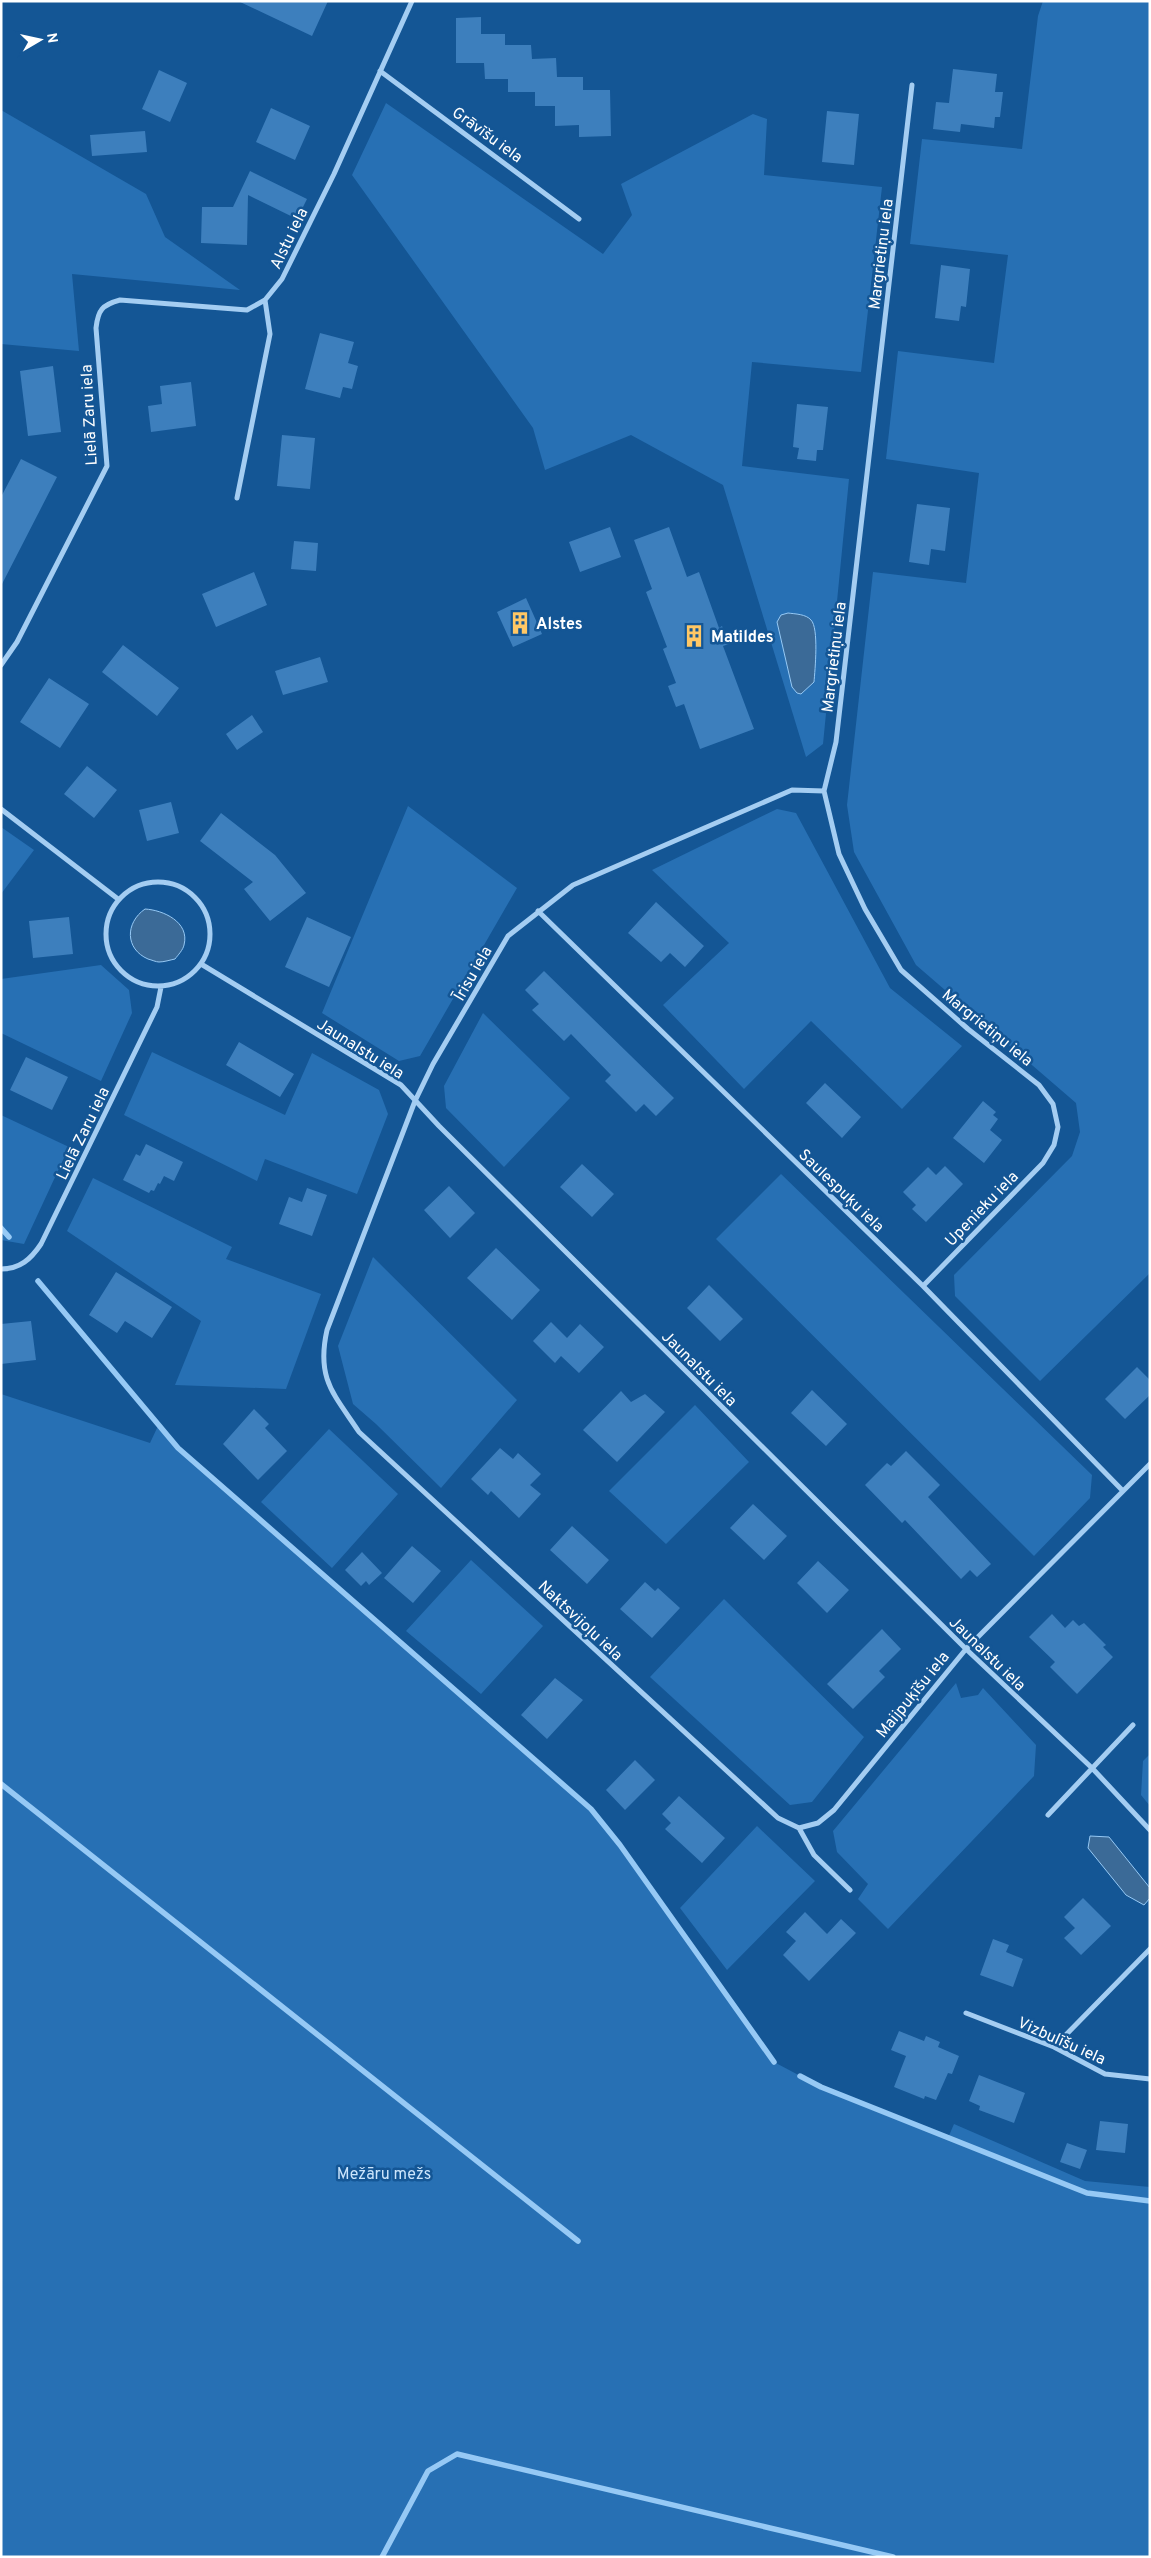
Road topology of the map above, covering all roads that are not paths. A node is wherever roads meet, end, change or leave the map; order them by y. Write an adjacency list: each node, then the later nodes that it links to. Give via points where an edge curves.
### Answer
1 (412, 1): 2 (street, Alstu iela)
2 (380, 71): 4 (street, Grāvīšu iela); 5 (street, Alstu iela, via 282,279)
3 (912, 85): 8 (street, Margrietiņu iela, via 836,742)
4 (579, 219)
5 (265, 300): 6 (street, via 270,334); 7 (street, Lielā Zaru iela, via 247,310 120,300 105,304 98,313 96,328 107,466 17,642)
6 (237, 498)
7 (1, 665)
8 (824, 791): 11 (street, Īrisu iela, via 792,790 573,885); 15 (street, Margrietiņu iela, via 839,854 864,909 901,970 1039,1085 1053,1104 1058,1127)
9 (1, 809): 10 (street)
10 (118, 899): 12 (street, via 140,884 166,882 191,893 207,914 210,940); 13 (street, via 107,921 107,945 117,968 136,982)
11 (538, 912): 14 (street, Īrisu iela, via 508,936); 17 (street, Saulespuķu iela)
12 (201, 964): 13 (street, via 184,980); 14 (street, Jaunalstu iela, via 400,1085)
13 (160, 987): 16 (street, Lielā Zaru iela, via 157,1007 41,1244 30,1260 15,1267)
14 (415, 1101): 18 (street, Īrisu iela, via 326,1330); 21 (street, Jaunalstu iela)
15 (1054, 1145): 17 (street, Upenieku iela, via 1043,1163)
16 (1, 1268)
17 (923, 1286): 20 (street, Saulespuķu iela)
18 (322, 1349): 25 (street, Naktsvijoļu iela, via 326,1383 359,1432 778,1818)
19 (1150, 1464): 20 (street, Maijpuķīšu iela)
20 (1124, 1491): 21 (street, Maijpuķīšu iela)
21 (966, 1649): 23 (street, Jaunalstu iela); 25 (street, Maijpuķīšu iela, via 834,1810 818,1823)
22 (1134, 1725): 23 (street)
23 (1092, 1768): 24 (street); 26 (street, Jaunalstu iela)
24 (1048, 1815)
25 (799, 1828): 27 (street, via 814,1855)
26 (1150, 1830)
27 (850, 1890)
28 (1150, 1949): 30 (street)
29 (966, 2012): 30 (street, Vizbulīšu iela)
30 (1054, 2047): 31 (street, Vizbulīšu iela, via 1105,2074)
31 (1150, 2079)

